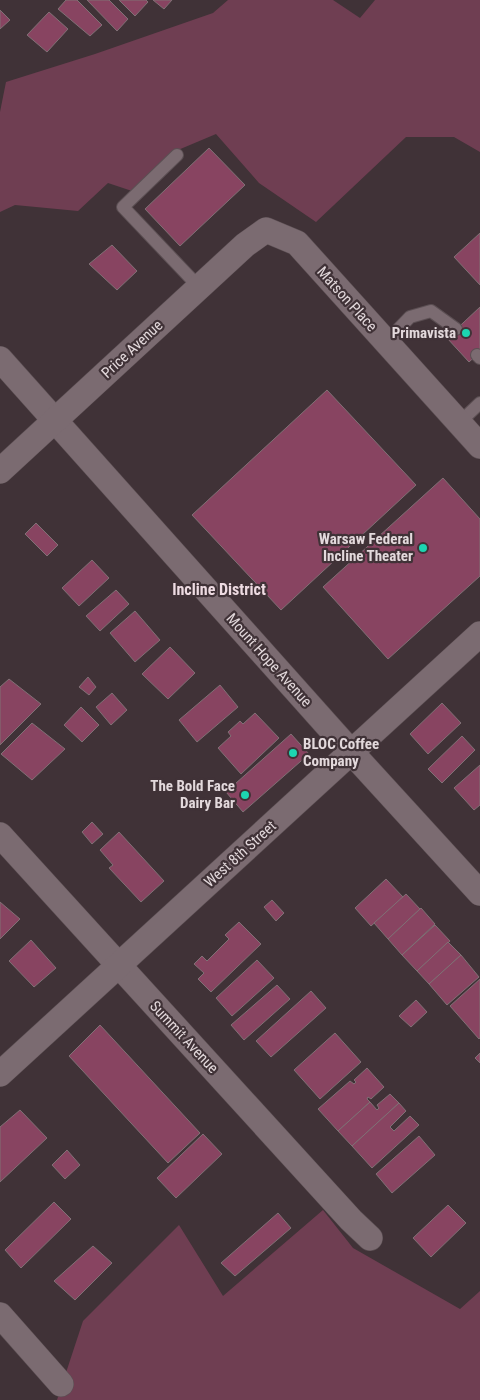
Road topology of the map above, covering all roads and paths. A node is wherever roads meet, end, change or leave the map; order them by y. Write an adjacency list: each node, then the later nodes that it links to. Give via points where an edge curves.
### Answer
1 (177, 156): 3 (lane, via 123,207)
2 (266, 230): 3 (street, Price Avenue); 5 (street, Matson Place, via 297,243)
3 (200, 287): 8 (street, Price Avenue)
4 (456, 329): 5 (lane, via 431,311 410,317)
5 (386, 342): 9 (street, Matson Place)
6 (0, 359): 8 (street, Mount Hope Avenue)
7 (480, 403): 9 (lane)
8 (56, 420): 11 (street, Price Avenue); 13 (street, Mount Hope Avenue)
9 (459, 423): 10 (street, Matson Place)
10 (480, 446)
11 (0, 471)
12 (480, 634): 13 (street, West 8th Street)
13 (352, 752): 15 (street, Mount Hope Avenue); 16 (street, West 8th Street)
14 (0, 835): 16 (street, Summit Avenue)
15 (480, 893)
16 (118, 965): 17 (street, West 8th Street); 18 (street, Summit Avenue)
17 (0, 1074)
18 (370, 1238)
19 (0, 1315): 20 (street)
20 (61, 1384)

